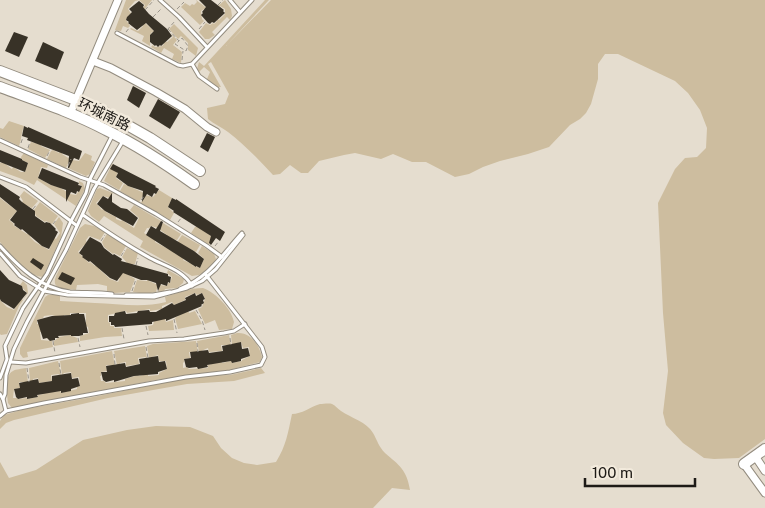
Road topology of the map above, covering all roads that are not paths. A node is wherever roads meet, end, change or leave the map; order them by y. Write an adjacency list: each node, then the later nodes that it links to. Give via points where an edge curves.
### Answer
1 (117, 0): 8 (street); 13 (street)
2 (160, 0): 7 (lane)
3 (230, 0): 5 (lane)
4 (252, 0): 5 (lane)
5 (240, 12): 7 (lane)
6 (117, 33): 9 (lane, via 183,66)
7 (207, 47): 9 (lane)
8 (93, 61): 13 (street); 17 (street, via 156,92)
9 (192, 64): 12 (lane, via 198,76)
10 (0, 71): 13 (main road, 环城南路)
11 (0, 86): 15 (main road, 环城南路)
12 (217, 89)
13 (75, 99): 14 (main road, 环城南路); 15 (street)
14 (92, 106): 16 (main road); 21 (main road, 环城南路, via 138,130)
15 (68, 113): 16 (main road, 环城南路)
16 (86, 120): 18 (main road, 环城南路)
17 (216, 132)
18 (114, 134): 19 (main road, 环城南路); 23 (lane)
19 (124, 139): 24 (lane); 25 (main road, 环城南路)
20 (0, 140): 23 (lane)
21 (200, 171)
22 (0, 176): 27 (lane, via 22,185)
23 (89, 181): 24 (lane); 27 (lane)
24 (98, 183): 26 (lane); 32 (lane, via 156,214)
25 (194, 184)
26 (83, 215): 28 (lane); 36 (lane, via 128,245 180,272)
27 (71, 221): 28 (lane); 34 (lane)
28 (76, 225): 35 (lane)
29 (242, 234): 32 (lane)
30 (0, 246): 34 (lane, via 24,271)
31 (0, 253): 37 (lane, via 16,273)
32 (222, 258): 33 (lane, via 216,269)
33 (206, 276): 36 (lane); 39 (lane)
34 (41, 282): 35 (lane); 37 (lane)
35 (48, 285): 36 (lane, via 70,292 131,295 162,294); 38 (lane)
36 (192, 285): 38 (lane, via 154,297 68,295)
37 (37, 288): 38 (lane); 40 (lane)
38 (44, 291): 41 (lane, via 17,342)
39 (244, 324): 41 (lane, via 230,332 125,344 26,363); 47 (lane, via 265,352 264,361 257,367)
40 (3, 345): 42 (lane, via 7,359)
41 (11, 362): 43 (lane)
42 (0, 378)
43 (5, 383): 44 (lane); 46 (lane)
44 (0, 384)
45 (0, 394): 46 (lane)
46 (3, 399): 47 (lane)
47 (6, 411): 48 (lane)
48 (0, 416)
49 (765, 449): 50 (main road)
50 (755, 456): 51 (main road); 52 (street)
51 (744, 464): 53 (street)
52 (765, 470)
53 (765, 493)

